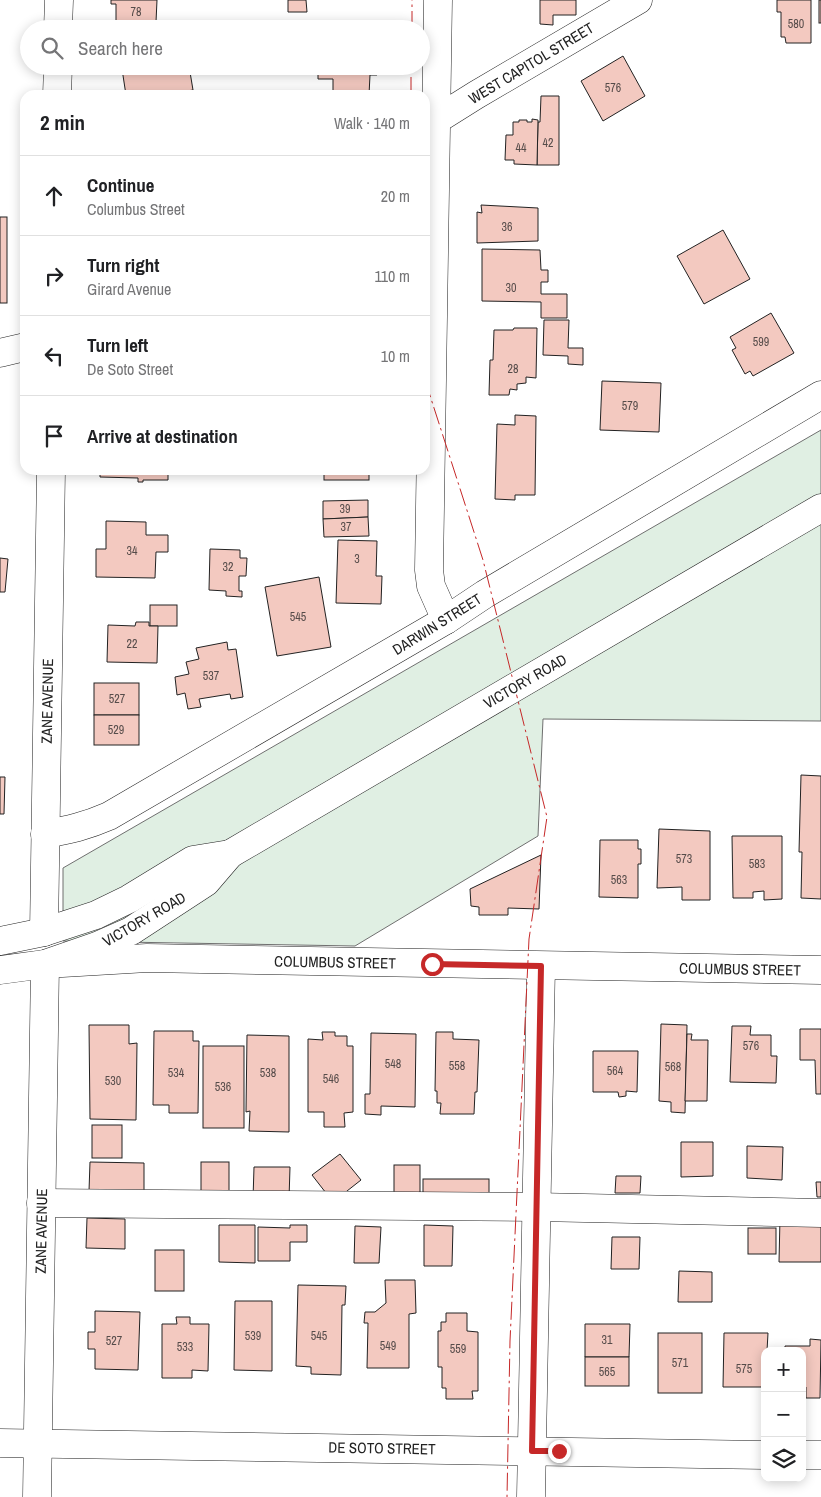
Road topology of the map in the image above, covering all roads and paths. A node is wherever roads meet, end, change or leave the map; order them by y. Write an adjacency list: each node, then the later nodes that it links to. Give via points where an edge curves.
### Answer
1 (58, 0): 4 (street)
2 (438, 0): 7 (street)
3 (638, 0): 7 (street, WEST CAPITOL STREET)
4 (58, 20)
5 (58, 75): 6 (street)
6 (57, 90)
7 (431, 124): 8 (street)
8 (430, 347)
9 (20, 348): 10 (street)
10 (0, 353)
11 (821, 395): 15 (street, DARWIN STREET)
12 (51, 475): 16 (street, ZANE AVENUE)
13 (429, 475): 15 (street, via 429,570)
14 (821, 508): 17 (street, VICTORY ROAD)
15 (446, 620): 16 (street, DARWIN STREET, via 109,816 92,824)
16 (45, 834): 18 (street, ZANE AVENUE)
17 (230, 854): 18 (street, VICTORY ROAD, via 193,860 96,916); 20 (street, VICTORY ROAD, via 206,882 131,931)
18 (44, 932): 19 (street)
19 (0, 941)
20 (45, 964): 21 (street, COLUMBUS STREET, via 147,958); 22 (street, COLUMBUS STREET); 24 (street, ZANE AVENUE)
21 (541, 966): 23 (street, COLUMBUS STREET); 25 (street)
22 (0, 970)
23 (821, 970)
24 (41, 1203): 25 (street); 28 (street, ZANE AVENUE)
25 (536, 1207): 26 (street); 29 (street)
26 (821, 1212)
27 (0, 1443): 28 (street, DE SOTO STREET)
28 (37, 1443): 29 (street, DE SOTO STREET); 33 (street, ZANE AVENUE)
29 (532, 1451): 30 (street, DE SOTO STREET); 34 (street)
30 (761, 1454)
31 (806, 1455): 32 (street)
32 (821, 1455)
33 (37, 1497)
34 (531, 1497)

